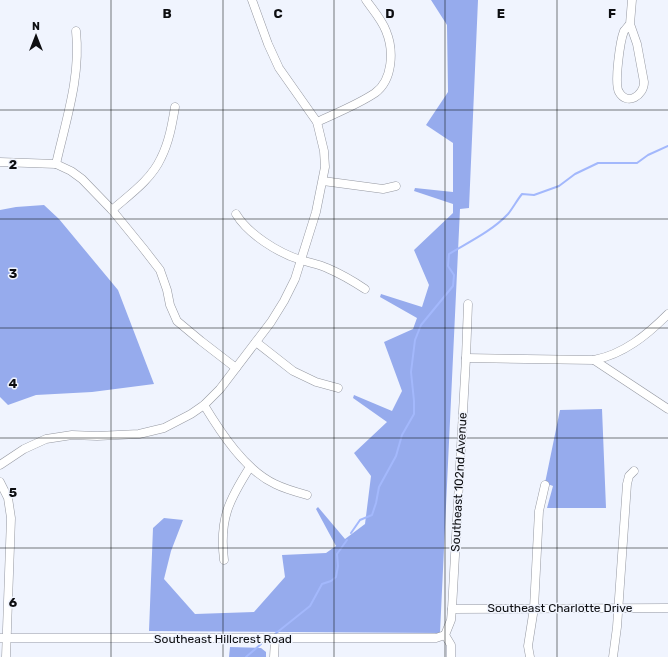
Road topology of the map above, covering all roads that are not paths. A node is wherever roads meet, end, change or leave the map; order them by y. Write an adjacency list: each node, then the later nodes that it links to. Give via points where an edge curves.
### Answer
1 (252, 0): 7 (street, via 279,68)
2 (366, 0): 7 (street, via 389,38 391,57 386,77 375,92)
3 (632, 0): 4 (street)
4 (630, 24): 4 (street, via 624,31 616,80 620,93 630,98 637,97 644,88 637,44)
5 (76, 31): 9 (street, via 76,72)
6 (176, 107): 12 (street, via 161,159 141,185)
7 (317, 122): 10 (street, via 324,151)
8 (0, 162): 9 (street)
9 (56, 164): 12 (street, via 82,179)
10 (323, 181): 11 (street, via 383,189); 14 (street)
11 (396, 186)
12 (112, 210): 21 (street, via 160,270 170,305 178,321)
13 (236, 214): 14 (street, via 247,229 266,244)
14 (300, 260): 15 (street, via 337,272); 18 (street, via 284,301)
15 (365, 289)
16 (468, 304): 19 (street, Southeast 102nd Avenue)
17 (668, 314): 20 (street, via 628,347 616,354)
18 (256, 342): 21 (street); 22 (street, via 293,371 316,382)
19 (466, 358): 20 (street); 35 (street, Southeast 102nd Avenue)
20 (594, 360): 24 (street)
21 (236, 368): 23 (street)
22 (338, 388)
23 (204, 405): 25 (street, via 177,422 148,432 127,435 72,435 46,440 24,449); 26 (street, via 222,435)
24 (668, 409)
25 (0, 464)
26 (250, 467): 30 (street, via 274,484); 31 (street, via 234,492 224,518)
27 (634, 471): 33 (street, via 629,476 628,484)
28 (0, 482): 37 (street, via 8,498 11,518)
29 (545, 485): 32 (street, via 539,511)
30 (307, 495)
31 (224, 560)
32 (534, 608): 33 (street, Southeast Charlotte Drive); 35 (street, Southeast Charlotte Drive); 42 (street, via 528,646)
33 (618, 608): 34 (street, Southeast Charlotte Drive); 43 (street)
34 (668, 608)
35 (452, 609): 36 (street, Southeast 102nd Avenue)
36 (445, 635): 38 (street, Southeast Hillcrest Road, via 436,638); 41 (street, via 451,645)
37 (3, 638): 38 (street, Southeast Hillcrest Road); 39 (street)
38 (275, 639): 40 (street)
39 (6, 657)
40 (274, 657)
41 (451, 657)
42 (530, 657)
43 (613, 657)

